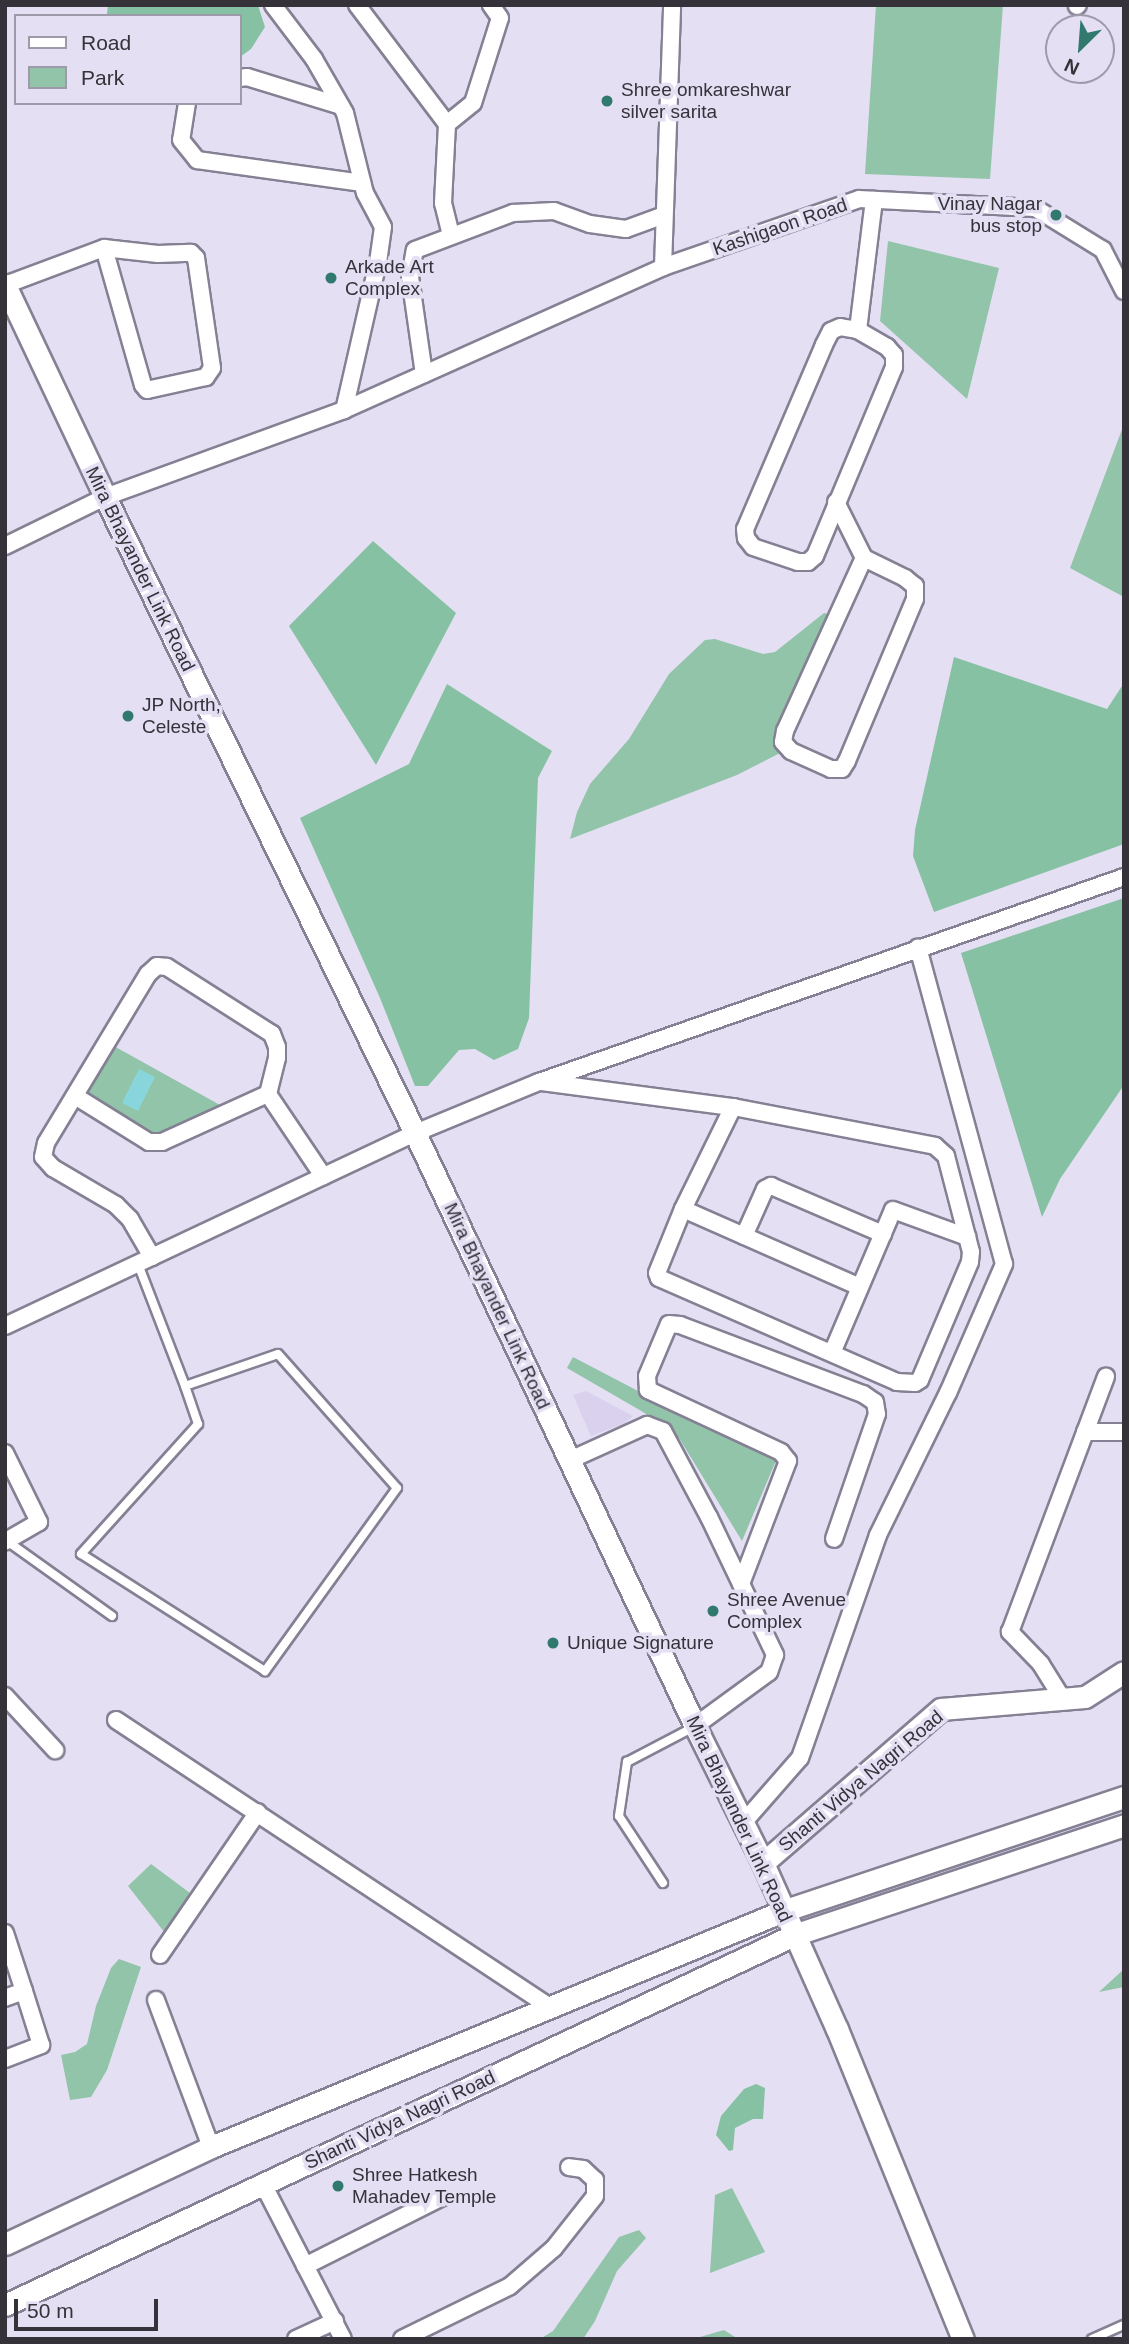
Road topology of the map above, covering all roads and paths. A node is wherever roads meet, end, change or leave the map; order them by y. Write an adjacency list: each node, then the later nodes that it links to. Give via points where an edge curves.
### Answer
1 (273, 5): 7 (street)
2 (357, 5): 8 (street)
3 (491, 5): 8 (street, via 500,18 473,103)
4 (672, 5): 11 (street)
5 (242, 78): 7 (street)
6 (187, 105): 9 (street, via 181,140 197,160)
7 (341, 106): 9 (street)
8 (447, 124): 12 (street, via 443,203)
9 (362, 183): 19 (street, via 383,227)
10 (874, 200): 14 (street, Kashigaon Road, via 859,199); 15 (street, Kashigaon Road, via 1035,208 1103,250); 17 (street)
11 (664, 215): 12 (street, via 626,229 590,224 554,211 513,213); 14 (street)
12 (451, 236): 18 (street, via 415,250 410,277)
13 (104, 248): 13 (street, via 194,255 212,368 206,377 147,390 143,385); 16 (street)
14 (663, 267): 18 (street, Kashigaon Road)
15 (1124, 290)
16 (7, 292): 20 (street, Mira Bhayander Link Road)
17 (858, 330): 21 (street, via 887,346 894,355 894,367); 21 (street, via 840,327 831,331 745,529 746,538 754,547 808,562 815,556)
18 (424, 374): 19 (street, Kashigaon Road)
19 (344, 410): 20 (street, Kashigaon Road)
20 (105, 497): 22 (street, Kashigaon Road); 30 (street, Mira Bhayander Link Road)
21 (836, 502): 23 (street)
22 (5, 546)
23 (864, 558): 23 (street, via 905,578 915,586 915,598 848,761 842,769 831,769 791,751 783,742)
24 (1124, 877): 25 (street)
25 (918, 947): 26 (street); 58 (street, via 1004,1264 948,1393 878,1535 800,1758)
26 (539, 1082): 29 (street); 30 (street)
27 (268, 1094): 28 (street, via 162,1142 149,1142); 28 (street, via 277,1058 272,1034 167,967 157,967 148,974); 31 (street)
28 (75, 1096): 36 (street, via 46,1143 43,1157 130,1219)
29 (733, 1107): 32 (street); 35 (street, via 935,1146 946,1156)
30 (415, 1133): 31 (street); 45 (street, Mira Bhayander Link Road)
31 (323, 1176): 36 (street)
32 (684, 1209): 34 (street); 39 (street, via 657,1273 659,1278)
33 (883, 1234): 34 (street, via 771,1186 765,1189); 35 (street, via 892,1210); 37 (street)
34 (744, 1236): 37 (street)
35 (967, 1237): 39 (street, via 970,1262 920,1380 897,1382)
36 (145, 1261): 38 (street); 41 (lane)
37 (860, 1287): 39 (street)
38 (5, 1326)
39 (832, 1353)
40 (1107, 1376): 42 (street)
41 (186, 1386): 41 (lane, via 278,1354 397,1488 265,1671 81,1554 198,1423)
42 (1085, 1432): 43 (street); 52 (street, via 1010,1632 1037,1660)
43 (1124, 1432)
44 (5, 1454): 47 (street, via 39,1522)
45 (570, 1460): 48 (street, via 638,1428 658,1427); 54 (street, Mira Bhayander Link Road)
46 (834, 1539): 48 (street, via 877,1414 875,1402 669,1324 647,1376 648,1390 786,1455 788,1461)
47 (6, 1541): 49 (lane)
48 (741, 1584): 54 (street, via 775,1655 774,1664)
49 (113, 1616)
50 (1124, 1672): 52 (street, Shanti Vidya Nagri Road, via 1084,1697)
51 (5, 1696): 55 (street)
52 (1062, 1698): 62 (street, Shanti Vidya Nagri Road, via 941,1709)
53 (116, 1720): 57 (street)
54 (695, 1726): 58 (street, Mira Bhayander Link Road); 64 (lane, via 627,1762 619,1816)
55 (55, 1750)
56 (1124, 1797): 60 (street)
57 (258, 1812): 69 (street); 73 (street)
58 (743, 1823): 62 (street, Mira Bhayander Link Road)
59 (1124, 1825): 61 (street, Shanti Vidya Nagri Road)
60 (1006, 1837): 61 (street); 63 (street)
61 (1017, 1861): 65 (street, Shanti Vidya Nagri Road)
62 (763, 1863): 66 (street, Mira Bhayander Link Road)
63 (899, 1872): 65 (street); 66 (street)
64 (663, 1882)
65 (908, 1897): 68 (street, Shanti Vidya Nagri Road)
66 (783, 1911): 68 (street, Mira Bhayander Link Road); 73 (street)
67 (5, 1933): 70 (street)
68 (794, 1935): 77 (street, Shanti Vidya Nagri Road); 87 (street, Mira Bhayander Link Road)
69 (160, 1955)
70 (24, 1991): 71 (street); 74 (street, via 41,2045)
71 (5, 1998)
72 (156, 2000): 75 (street)
73 (550, 2007): 75 (street)
74 (5, 2059)
75 (211, 2147): 79 (street)
76 (569, 2166): 86 (street, via 583,2169 595,2180 595,2196 554,2248 510,2286)
77 (263, 2184): 80 (street); 81 (street, Shanti Vidya Nagri Road)
78 (442, 2197): 80 (street)
79 (5, 2244)
80 (305, 2266): 82 (street)
81 (5, 2305)
82 (335, 2321): 84 (street); 85 (street)
83 (1124, 2325): 88 (lane)
84 (296, 2339)
85 (343, 2339)
86 (402, 2339)
87 (963, 2339)
88 (1091, 2339)

